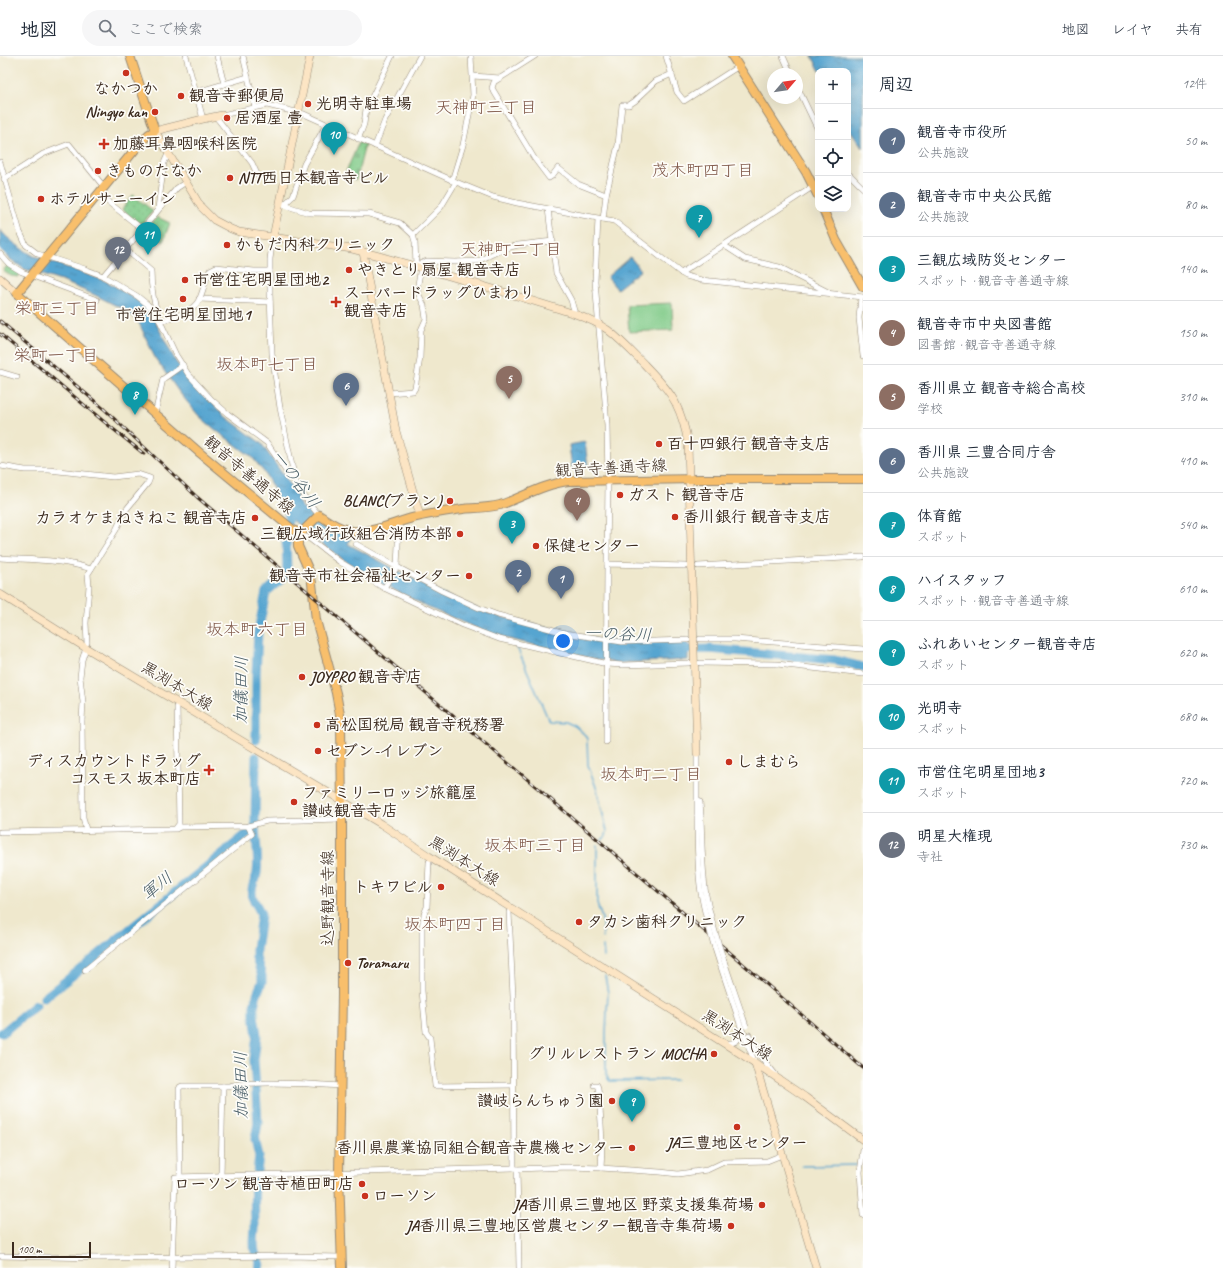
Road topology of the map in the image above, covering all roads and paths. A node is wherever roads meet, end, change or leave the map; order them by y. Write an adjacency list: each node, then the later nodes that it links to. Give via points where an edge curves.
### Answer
1 (130, 56): 28 (main road)
2 (186, 56): 20 (street)
3 (217, 56): 19 (street)
4 (242, 56): 17 (street)
5 (310, 56): 23 (street)
6 (392, 56): 29 (street, via 366,109)
7 (420, 56): 30 (street, via 385,120)
8 (471, 56): 16 (street)
9 (535, 56): 18 (street)
10 (666, 56): 15 (street)
11 (732, 56): 13 (main road)
12 (783, 56): 14 (street)
13 (739, 66): 15 (street, via 684,101 677,92); 38 (main road)
14 (788, 68)
15 (672, 74): 42 (street, via 656,81 629,105 622,105 618,145)
16 (472, 76): 18 (street); 36 (street, via 472,102)
17 (248, 77): 19 (street); 22 (street)
18 (500, 78): 42 (street, via 494,82 492,88 549,178 558,168 578,184)
19 (224, 84): 20 (street)
20 (197, 92): 25 (street)
21 (803, 99): 26 (street)
22 (255, 107): 23 (street, via 267,105); 24 (street)
23 (298, 113): 27 (street, via 313,117); 43 (street)
24 (219, 116): 25 (street); 33 (street)
25 (203, 119): 28 (street)
26 (815, 124)
27 (326, 125): 29 (street); 43 (street, via 304,164 292,196)
28 (155, 131): 31 (street); 39 (main road, via 142,141)
29 (358, 139): 30 (street)
30 (375, 146): 36 (street)
31 (168, 154): 37 (street); 44 (street, via 164,162)
32 (0, 162): 35 (street)
33 (257, 174)
34 (851, 176): 40 (street)
35 (4, 179): 39 (street, via 43,154 69,144); 56 (street, via 26,245 38,254)
36 (454, 181): 45 (street, via 493,197); 49 (street, via 440,207)
37 (186, 182): 44 (street); 50 (street, via 201,207 222,225 239,232)
38 (814, 186): 52 (street)
39 (104, 187): 41 (main road)
40 (863, 188)
41 (98, 194): 48 (street); 56 (main road)
42 (606, 195): 47 (street)
43 (282, 204): 49 (street, via 309,213 369,214 400,223); 50 (street)
44 (158, 209): 48 (street)
45 (548, 209): 47 (street); 51 (street)
46 (824, 212): 63 (main road, via 836,240)
47 (600, 219): 59 (street, via 614,222); 72 (street, via 596,281)
48 (142, 229): 53 (street)
49 (413, 235): 57 (street)
50 (273, 237): 54 (street); 58 (street)
51 (553, 241): 57 (street, via 518,245 478,261 427,261); 70 (street, via 556,273 571,300)
52 (725, 246): 59 (street); 65 (street, via 745,259 779,267)
53 (125, 249): 61 (street); 71 (street, via 151,271 153,303)
54 (363, 252): 57 (street); 77 (street)
55 (0, 254): 60 (street, via 9,264)
56 (46, 256): 60 (main road); 61 (street)
57 (418, 266): 70 (street); 77 (street, via 418,293 424,305 426,319 421,330 415,388 413,391)
58 (270, 271): 67 (street, via 216,267 210,270); 69 (street)
59 (681, 273): 65 (street, via 700,280)
60 (31, 276): 64 (main road); 68 (street)
61 (103, 276): 71 (street, via 137,296)
62 (0, 278): 64 (street)
63 (863, 287)
64 (17, 293): 78 (main road, 観音寺善通寺線)
65 (831, 293): 66 (street)
66 (862, 297): 73 (street, via 859,318)
67 (199, 299): 69 (street); 71 (street, via 184,312)
68 (97, 300)
69 (270, 302): 82 (street, via 275,378)
70 (575, 314): 72 (street)
71 (160, 321): 74 (street)
72 (598, 324): 80 (street, via 630,350 674,400 686,432); 83 (street, via 607,425)
73 (863, 356)
74 (182, 366): 78 (street, via 163,379); 82 (street, via 212,400 267,443 290,477)
75 (0, 372): 76 (street)
76 (17, 377)
77 (389, 393): 85 (street, via 400,445)
78 (155, 414): 87 (main road, 観音寺善通寺線, via 292,529)
79 (2, 466): 95 (street, via 114,477 138,474 150,478 125,511)
80 (690, 479): 81 (main road, 観音寺善通寺線); 83 (main road, 観音寺善通寺線); 98 (street)
81 (863, 479)
82 (295, 480): 84 (street)
83 (608, 481): 85 (main road, 観音寺善通寺線, via 561,482 497,505); 91 (street)
84 (318, 516): 86 (main road, 観音寺善通寺線, via 352,531 380,528); 87 (main road, 観音寺善通寺線)
85 (420, 516): 86 (main road, 観音寺善通寺線)
86 (398, 522): 94 (street)
87 (302, 533): 96 (street, via 340,562); 109 (main road, 込野観音寺線, via 298,539 298,546 310,573 316,620 341,720)
88 (356, 544): 94 (street)
89 (863, 557): 93 (street)
90 (0, 558): 95 (street, via 63,562)
91 (607, 564): 92 (street); 99 (street)
92 (686, 566)
93 (698, 566)
94 (397, 567): 96 (street); 99 (street, via 442,592 498,615 565,633)
95 (92, 569): 100 (street, via 88,574)
96 (384, 588): 104 (street, via 462,625 500,639)
97 (0, 594): 109 (street, 黒渕本大線)
98 (694, 639): 99 (street, via 622,642); 101 (street, via 735,639); 103 (street)
99 (607, 640): 104 (street)
100 (87, 643)
101 (863, 649)
102 (85, 651): 114 (street, via 80,677 83,702 83,817)
103 (695, 663): 104 (street); 105 (street, via 777,664); 108 (street)
104 (607, 664): 107 (street)
105 (863, 674)
106 (177, 707): 113 (street, via 179,824)
107 (606, 742)
108 (697, 754): 110 (street)
109 (341, 801): 111 (main road, 込野観音寺線); 121 (street, 黒渕本大線, via 382,824)
110 (699, 816): 119 (street, bridge, via 704,877 714,927); 119 (street, bridge, via 697,854 702,892 714,940)
111 (342, 819): 112 (street, via 267,821); 129 (main road, 込野観音寺線)
112 (248, 826): 113 (street); 118 (street, via 252,834)
113 (176, 829): 114 (street)
114 (86, 830): 115 (street)
115 (0, 832)
116 (429, 862): 126 (street, via 427,907 422,928 422,991 435,1086)
117 (509, 912): 126 (street, via 513,997)
118 (85, 970)
119 (743, 1027): 120 (street); 121 (street, via 736,1042); 122 (street)
120 (749, 1035): 124 (street); 125 (street, via 758,1053)
121 (723, 1042): 123 (street, 黒渕本大線)
122 (749, 1049): 123 (street, via 747,1054); 124 (street)
123 (739, 1052): 124 (street, 黒渕本大線)
124 (755, 1063): 125 (street, 黒渕本大線); 132 (street)
125 (778, 1078): 130 (street, 黒渕本大線)
126 (513, 1085): 133 (street)
127 (594, 1085): 134 (street, via 598,1088 601,1112)
128 (223, 1086): 129 (street, via 256,1083); 136 (street, via 180,1087); 137 (street)
129 (340, 1086): 135 (main road, 込野観音寺線)
130 (863, 1140)
131 (863, 1150): 138 (street, via 860,1172)
132 (782, 1155): 134 (street, via 767,1161 724,1162 707,1170 678,1174); 145 (street)
133 (515, 1168): 134 (street); 135 (street); 144 (street)
134 (601, 1168)
135 (339, 1173): 137 (street); 140 (main road, 込野観音寺線)
136 (180, 1176): 137 (street); 141 (street, via 175,1176)
137 (221, 1176)
138 (863, 1215)
139 (0, 1256): 141 (street)
140 (341, 1257): 141 (street); 143 (main road, 込野観音寺線)
141 (172, 1258): 142 (street)
142 (172, 1268)
143 (342, 1268)
144 (519, 1268)
145 (816, 1268)

